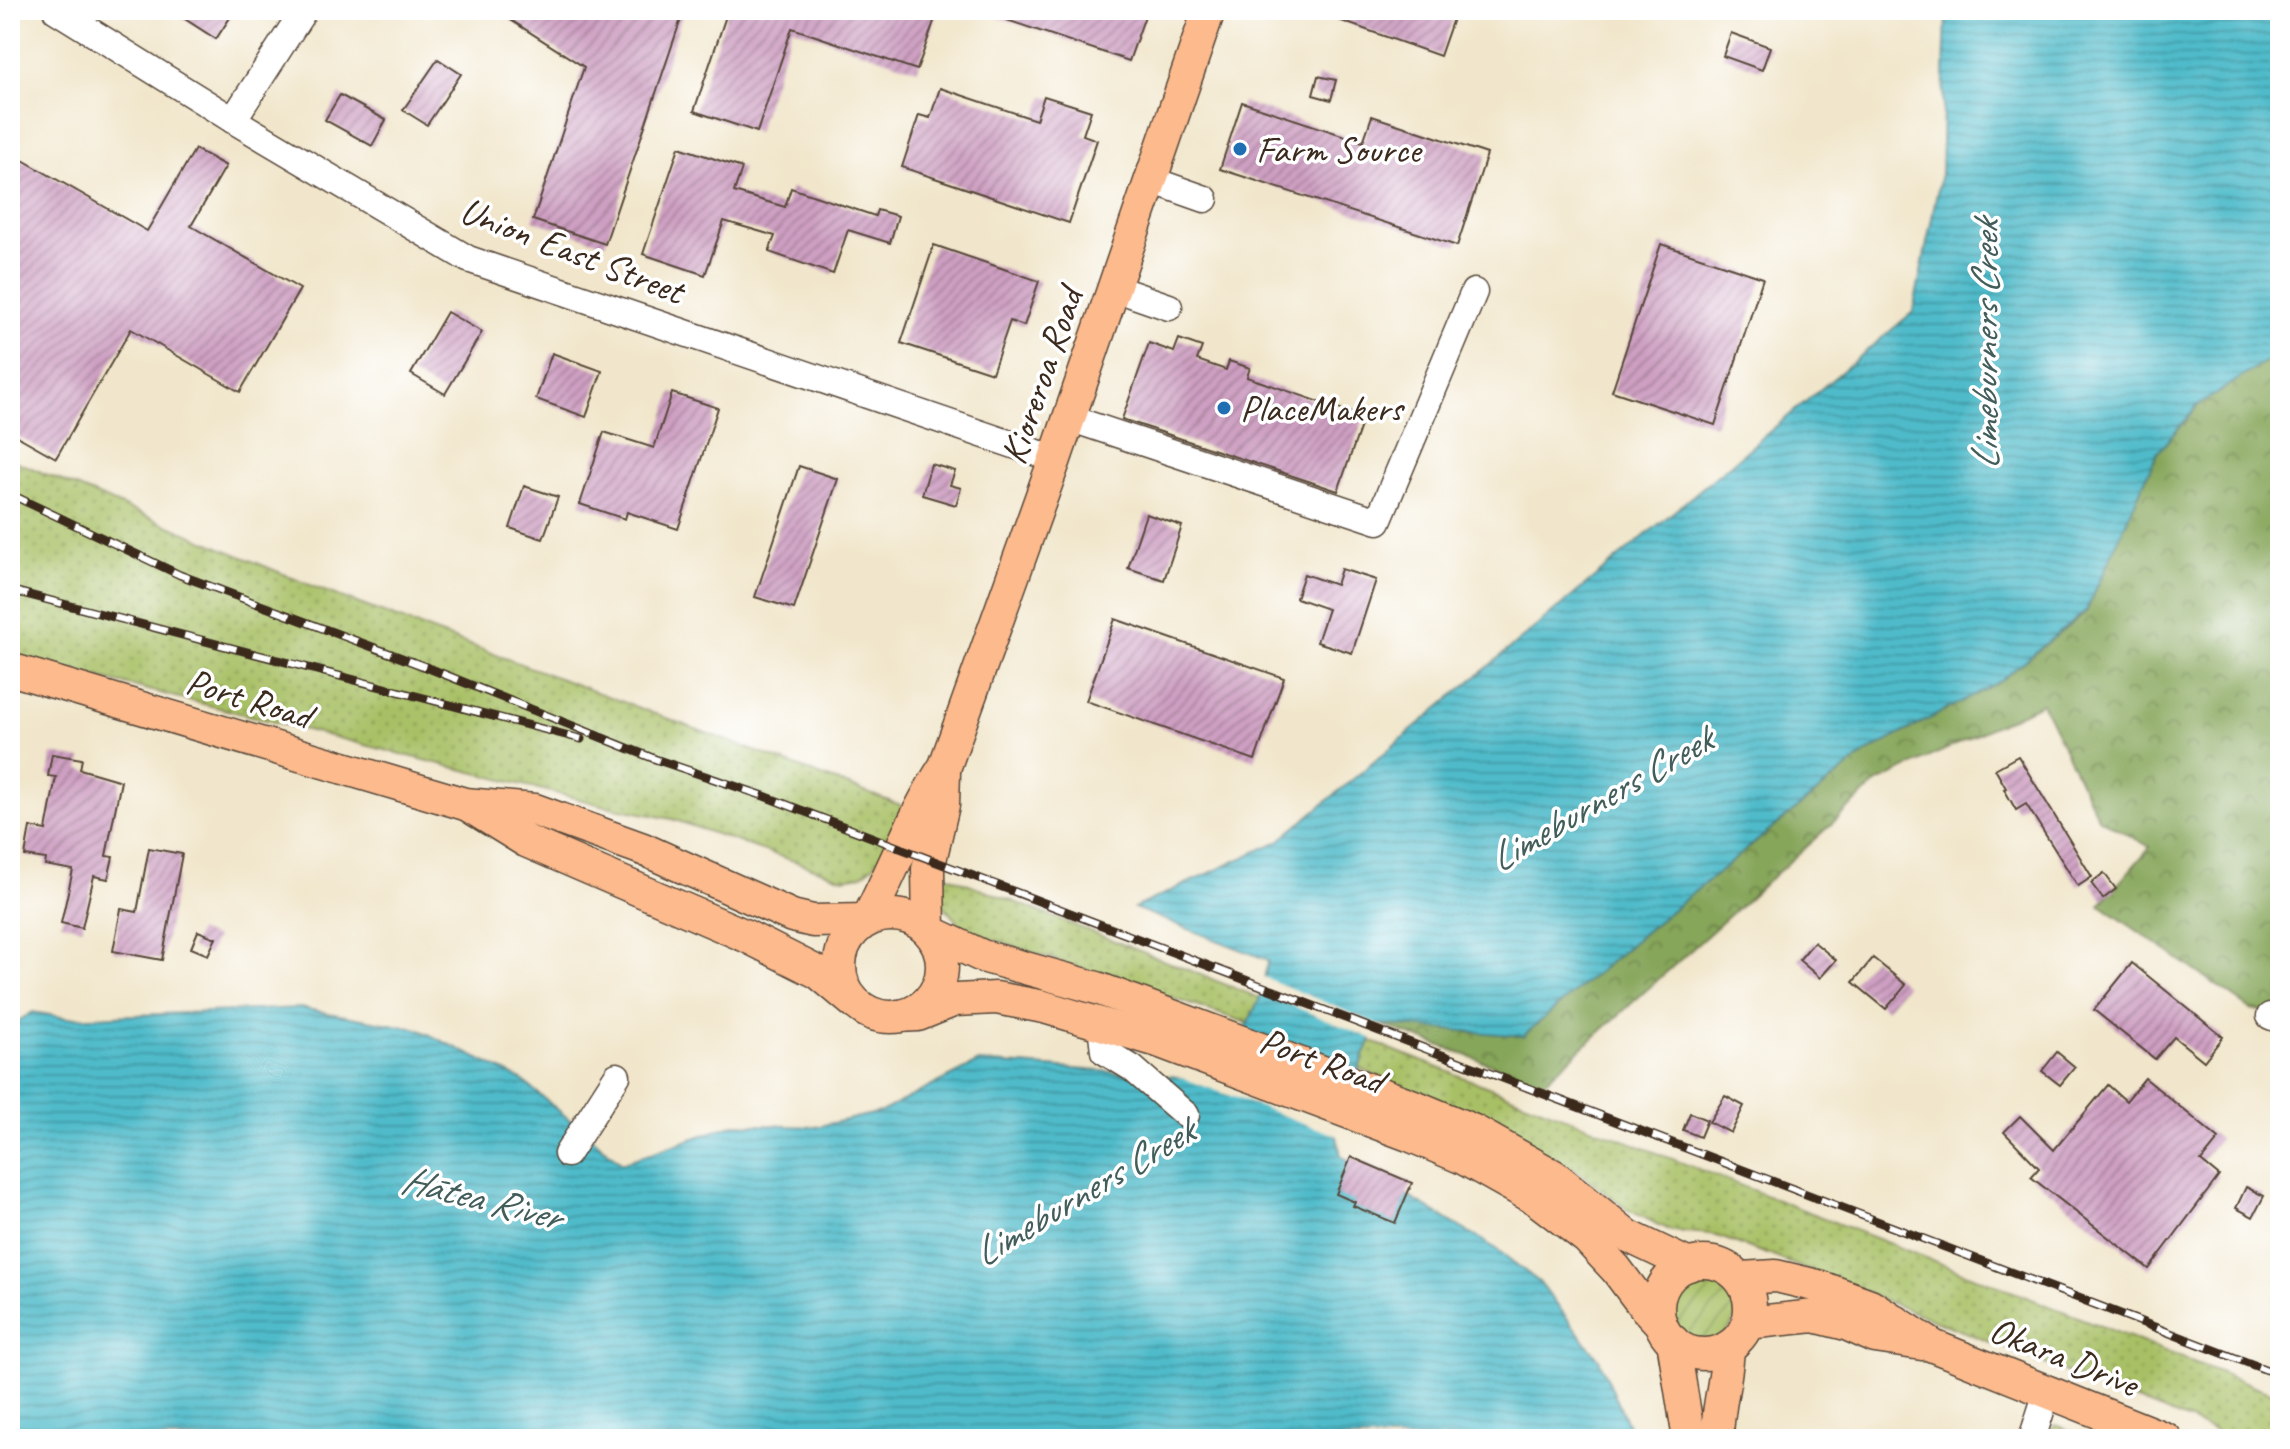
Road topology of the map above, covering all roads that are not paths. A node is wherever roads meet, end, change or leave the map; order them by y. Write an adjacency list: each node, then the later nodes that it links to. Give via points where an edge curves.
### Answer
1 (56, 10): 4 (street, Union East Street)
2 (304, 10): 4 (street)
3 (1209, 10): 5 (main road, Kioreroa Road)
4 (233, 120): 11 (street, Union East Street, via 468,259)
5 (1151, 180): 6 (street); 7 (main road, Kioreroa Road)
6 (1205, 199)
7 (1114, 288): 9 (street); 10 (main road, Kioreroa Road)
8 (1474, 292): 10 (street, via 1378,521)
9 (1169, 307)
10 (1069, 418): 11 (main road, Kioreroa Road)
11 (1055, 459): 13 (main road, Kioreroa Road)
12 (10, 669): 14 (main road, Port Road)
13 (945, 766): 15 (main road, Kioreroa Road, via 922,802); 16 (main road, Kioreroa Road, via 943,805 928,869)
14 (465, 804): 15 (main road, Port Road, via 535,810 643,849 792,916); 17 (main road, Port Road, via 526,841 819,973)
15 (867, 920): 16 (main road, Port Road, via 899,915); 17 (main road, via 844,943 839,958 839,974)
16 (929, 931): 18 (main road, via 942,959 936,990 913,1012); 20 (main road, Port Road, via 982,956 1097,988)
17 (855, 1003): 18 (main road, Port Road, via 868,1012)
18 (898, 1016): 19 (main road, Port Road, via 918,1015 955,1000 996,998)
19 (1101, 1024): 20 (main road, Port Road); 22 (street, via 1104,1051)
20 (1163, 1028): 23 (main road, Port Road)
21 (617, 1076): 24 (street)
22 (1186, 1115)
23 (1414, 1121): 25 (main road, Port Road, via 1474,1131 1554,1176 1628,1236); 27 (main road, Port Road, via 1587,1238)
24 (567, 1154)
25 (1689, 1265): 26 (main road, via 1711,1262); 27 (main road, via 1663,1288 1658,1312)
26 (1740, 1278): 28 (main road, via 1750,1300); 29 (main road, Okara Drive, via 1776,1276 1818,1286 1870,1305)
27 (1667, 1332): 28 (main road, via 1685,1349 1699,1353 1714,1352); 31 (main road)
28 (1738, 1335): 29 (main road, Okara Drive, via 1814,1316 1875,1337); 32 (main road, via 1718,1411)
29 (1933, 1346): 30 (main road, Okara Drive)
30 (2047, 1392): 33 (street); 34 (main road, Okara Drive)
31 (1689, 1439)
32 (1717, 1439)
33 (2032, 1439)
34 (2166, 1439)

